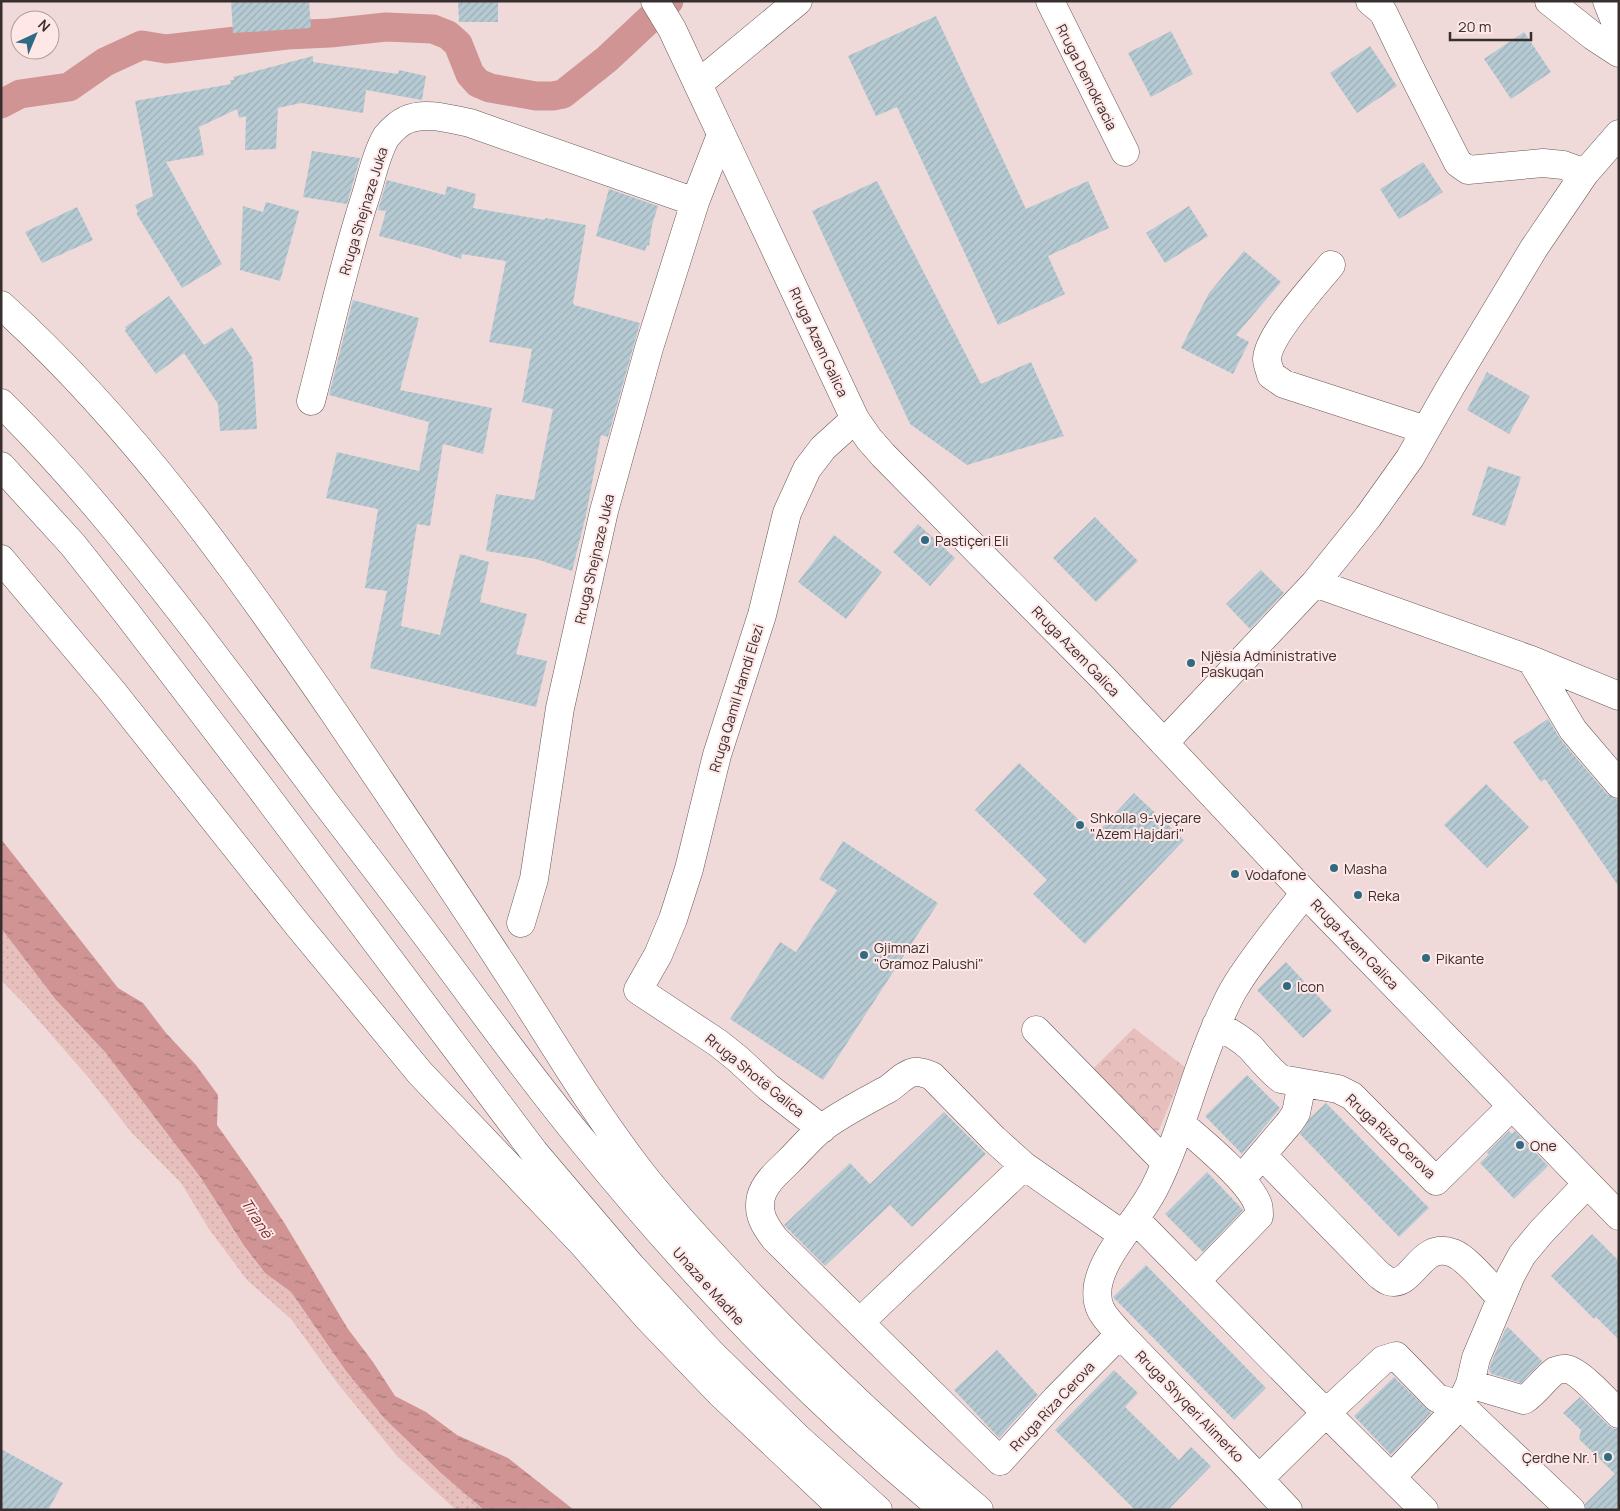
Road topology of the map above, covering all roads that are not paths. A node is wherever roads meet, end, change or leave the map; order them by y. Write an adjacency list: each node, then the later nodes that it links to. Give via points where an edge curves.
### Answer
1 (654, 1): 9 (main road, Rruga Azem Galica, via 672,29)
2 (798, 1): 9 (main road)
3 (1050, 1): 12 (main road, Rruga Demokracia)
4 (1370, 1): 13 (main road, via 1383,12 1458,163 1468,170 1543,163 1563,165)
5 (1549, 1): 8 (main road)
6 (1607, 1): 7 (main road)
7 (1619, 31)
8 (1619, 53)
9 (698, 84): 11 (main road, Rruga Azem Galica)
10 (1619, 134): 13 (main road)
11 (721, 135): 14 (main road, Rruga Shejnaze Juka); 19 (main road, Rruga Azem Galica)
12 (1125, 152)
13 (1585, 173): 20 (main road, via 1534,248)
14 (695, 202): 17 (main road, Rruga Shejnaze Juka, via 470,123 440,116 406,120 386,137 380,150 358,221); 29 (main road, Rruga Shejnaze Juka, via 649,348 604,511 560,708 534,879)
15 (1331, 265): 20 (main road, via 1271,345 1267,360 1271,375 1284,384)
16 (1, 305): 56 (main road, via 82,385 192,514 323,697 500,961 593,1108 639,1170 777,1324 848,1394)
17 (312, 401)
18 (1, 403): 55 (main road, Unaza e Madhe, via 90,497 143,562 581,1139 660,1232 742,1322 836,1415)
19 (855, 418): 26 (main road, Rruga Azem Galica, via 883,455); 30 (main road, Rruga Qamil Hamdi Elezi, via 823,448 808,469 787,513 762,615 716,755 676,911 658,955)
20 (1426, 430): 23 (main road, via 1373,510)
21 (1, 466): 54 (main road, via 73,545 126,612 534,1152 631,1266 711,1353)
22 (1, 559): 53 (main road, via 118,698 420,1073 720,1393)
23 (1315, 584): 24 (main road); 26 (main road)
24 (1531, 660): 25 (main road); 27 (main road, via 1573,730)
25 (1619, 696)
26 (1164, 743): 28 (main road, Rruga Azem Galica)
27 (1619, 784)
28 (1306, 893): 31 (main road, via 1236,984); 34 (main road, Rruga Azem Galica)
29 (521, 923)
30 (638, 990): 36 (main road, Rruga Shotë Galica, via 718,1043)
31 (1216, 1025): 33 (main road, Rruga Riza Cerova, via 1235,1035 1281,1078); 35 (main road)
32 (1036, 1030): 38 (main road)
33 (1302, 1083): 34 (main road, Rruga Riza Cerova, via 1338,1089 1352,1096 1436,1181); 37 (main road, via 1296,1113)
34 (1511, 1107): 41 (main road, Rruga Azem Galica)
35 (1181, 1124): 38 (main road); 40 (main road)
36 (822, 1129): 39 (main road, Rruga Riza Cerova, via 904,1077 914,1072 924,1073 932,1076); 46 (main road, Rruga Riza Cerova, via 772,1178 761,1198 761,1216 775,1238)
37 (1262, 1156): 40 (main road); 45 (main road, via 1387,1281 1406,1277 1433,1252 1444,1251 1465,1261)
38 (1165, 1162): 43 (main road, via 1155,1187)
39 (1024, 1166): 43 (main road, Rruga Riza Cerova); 46 (main road)
40 (1241, 1179): 44 (main road, via 1259,1206 1259,1216)
41 (1587, 1184): 42 (main road, Rruga Azem Galica); 45 (main road, via 1522,1255)
42 (1619, 1216)
43 (1129, 1228): 44 (main road, Rruga Riza Cerova); 47 (main road, via 1098,1284 1102,1314)
44 (1196, 1281): 49 (main road, Rruga Riza Cerova)
45 (1501, 1298): 48 (main road)
46 (860, 1322): 47 (main road, Rruga Riza Cerova, via 1000,1461)
47 (1120, 1334): 52 (main road, Rruga Shyqeri Alimerko)
48 (1465, 1394): 49 (main road, via 1437,1398 1396,1356 1382,1360); 50 (main road, via 1524,1400 1557,1370 1567,1369 1576,1373); 51 (main road); 59 (main road)
49 (1326, 1413): 51 (main road); 52 (main road)
50 (1619, 1414)
51 (1392, 1477): 58 (main road)
52 (1259, 1479): 57 (main road, Rruga Shyqeri Alimerko)
53 (844, 1510)
54 (878, 1510)
55 (944, 1510)
56 (979, 1510)
57 (1288, 1510)
58 (1424, 1510)
59 (1570, 1510)

